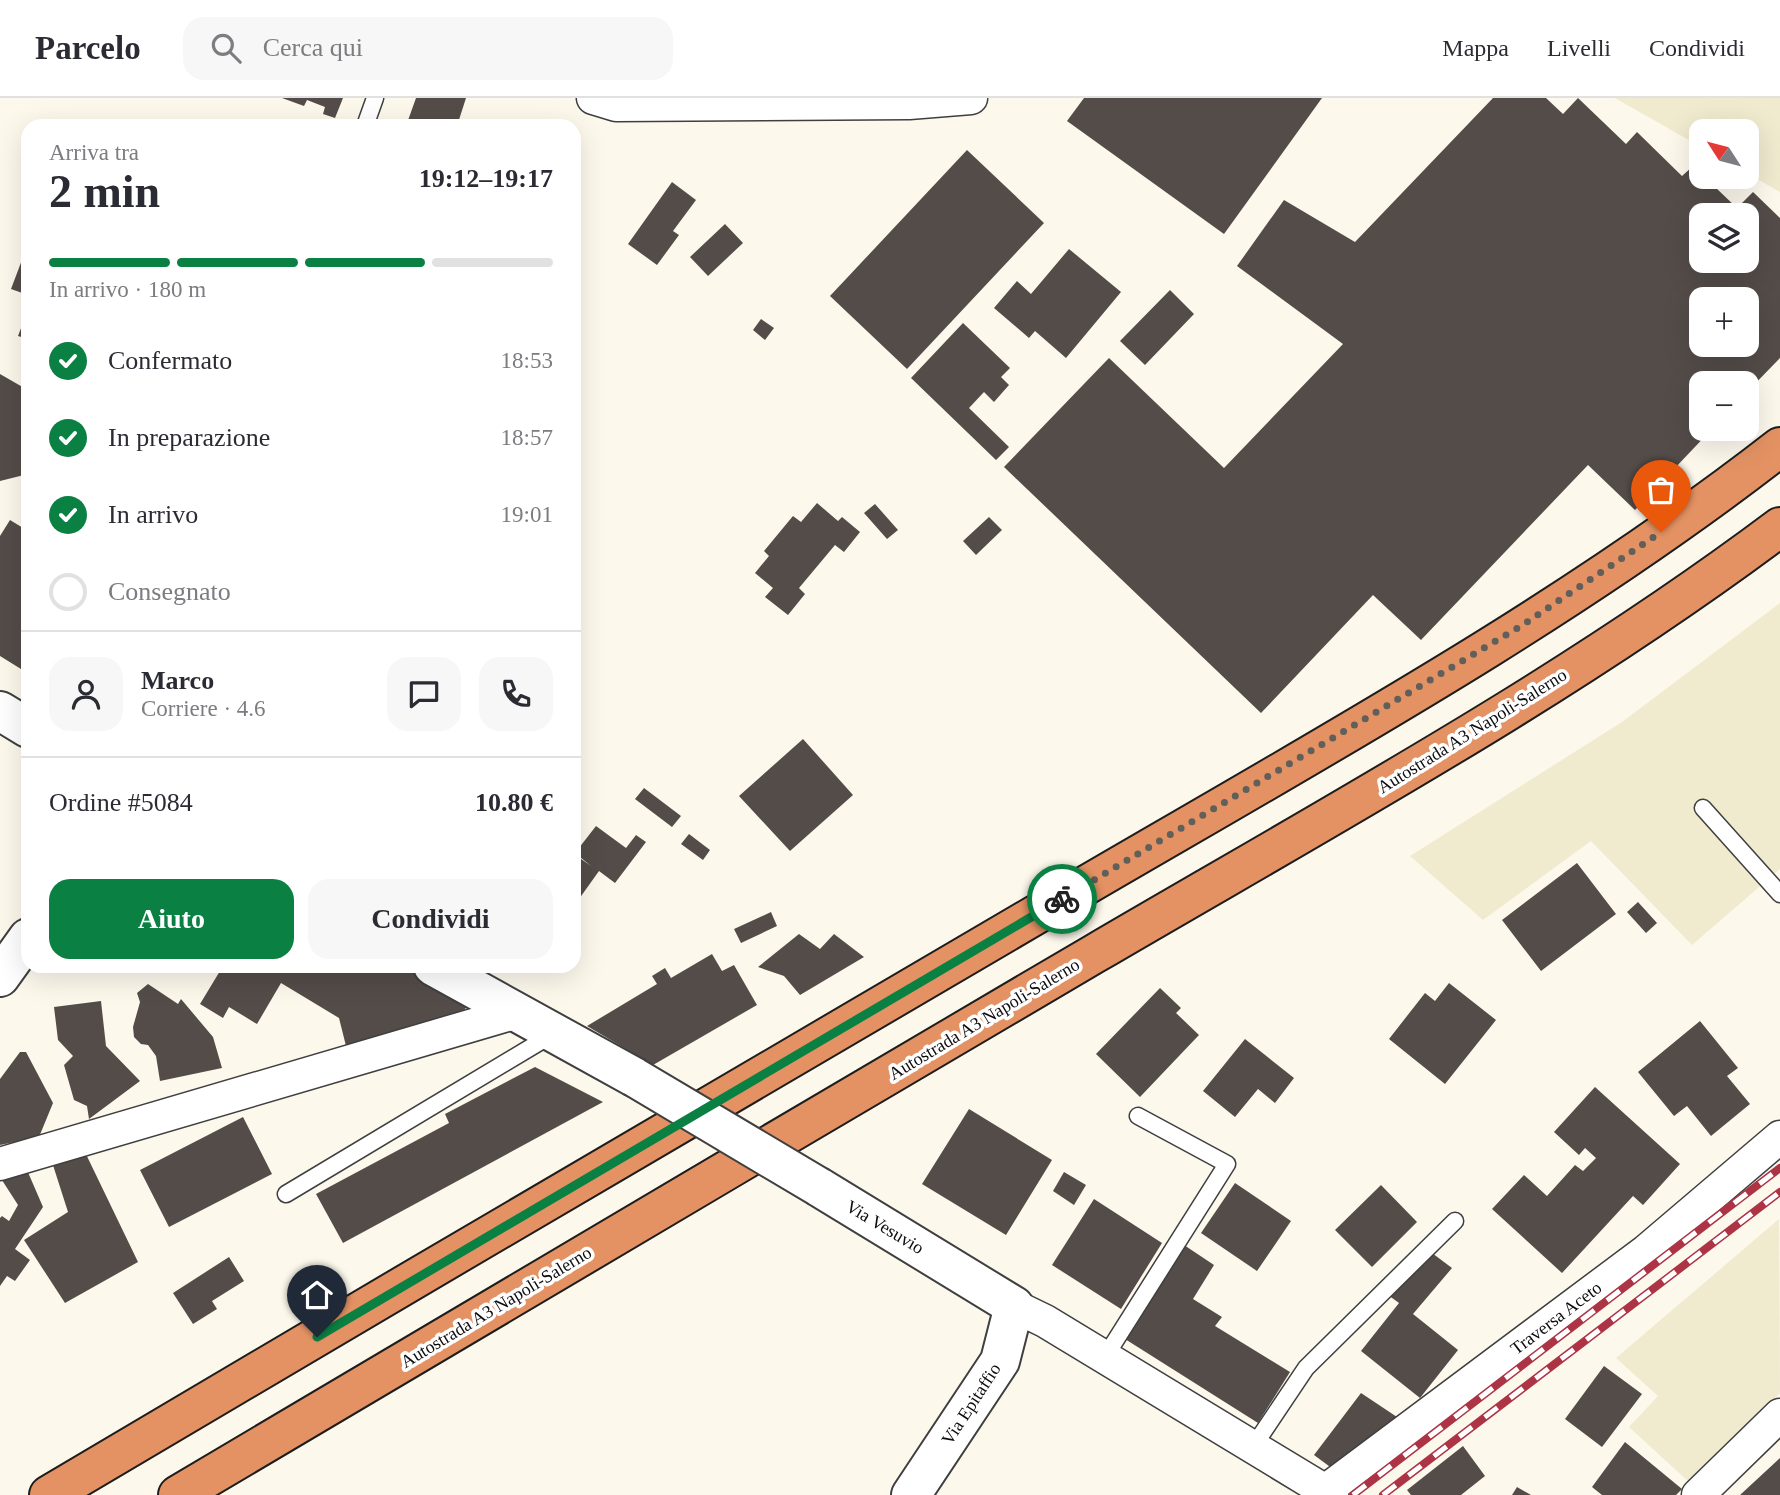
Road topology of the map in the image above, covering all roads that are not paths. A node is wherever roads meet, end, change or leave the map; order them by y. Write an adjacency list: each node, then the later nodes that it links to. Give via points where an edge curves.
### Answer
1 (375, 98): 4 (lane)
2 (593, 98): 3 (street, via 616,105 909,103)
3 (971, 98)
4 (368, 119)
5 (1780, 447): 26 (highway, via 1521,626)
6 (1780, 527): 27 (highway, Autostrada A3 Napoli-Salerno, via 1666,608 1440,754)
7 (0, 711): 8 (street)
8 (21, 724)
9 (1703, 808): 10 (lane)
10 (1780, 894)
11 (21, 948): 13 (street)
12 (445, 973): 14 (street, Via Vesuvio)
13 (0, 977)
14 (514, 1013): 15 (street, Via Vesuvio); 18 (street)
15 (553, 1034): 19 (lane); 21 (street, Via Vesuvio, bridge, via 634,1077)
16 (1138, 1116): 22 (lane, via 1227,1164)
17 (1780, 1137): 25 (street, Traversa Aceto, via 1646,1251)
18 (0, 1164)
19 (286, 1194)
20 (1455, 1221): 24 (lane, via 1306,1368)
21 (1014, 1306): 22 (street, Via Vesuvio); 28 (street, Via Epitaffio, via 1000,1361)
22 (1105, 1357): 24 (street, Via Vesuvio)
23 (1780, 1415): 29 (street)
24 (1253, 1447): 25 (street, Via Vesuvio)
25 (1329, 1493)
26 (49, 1495)
27 (178, 1495)
28 (911, 1495)
29 (1698, 1495)

